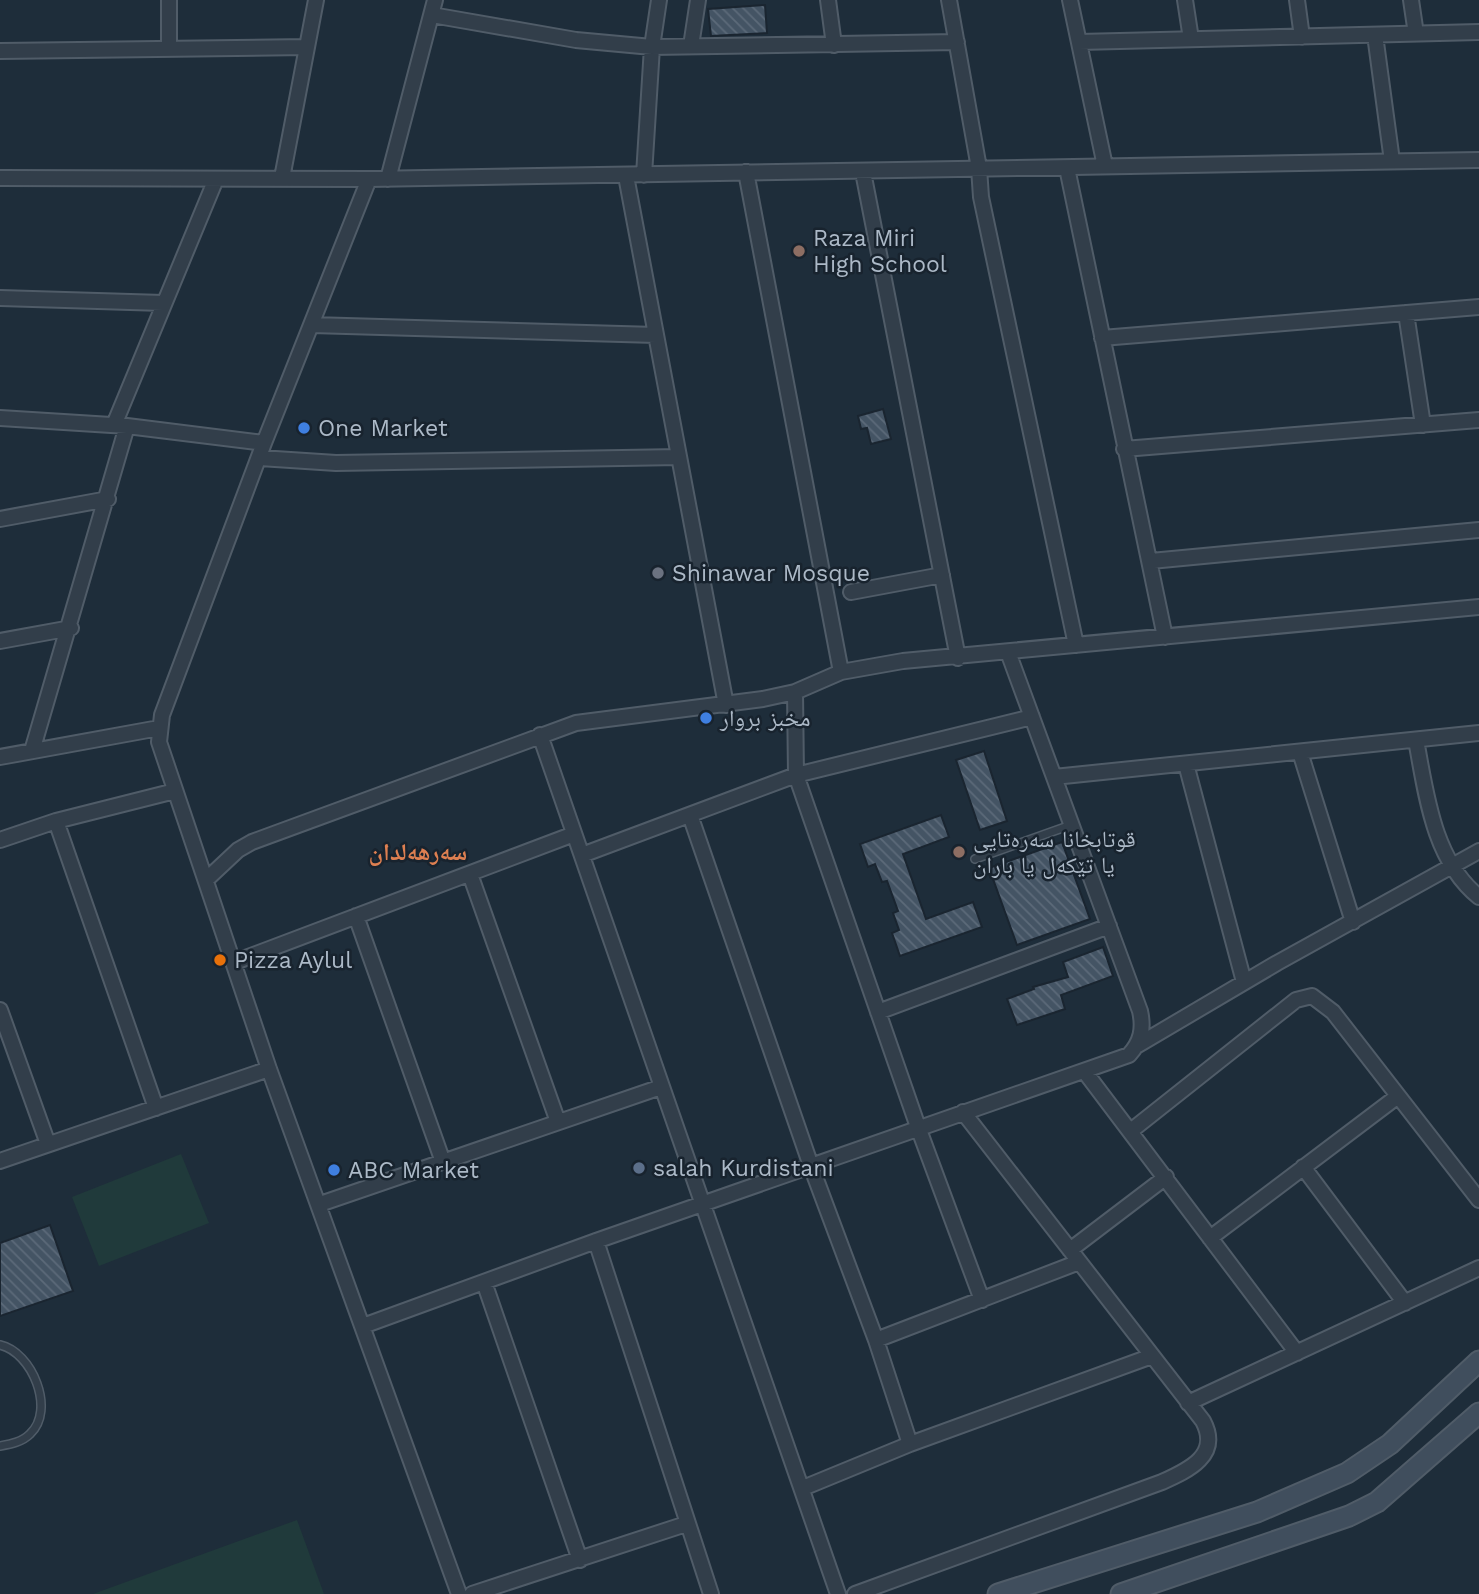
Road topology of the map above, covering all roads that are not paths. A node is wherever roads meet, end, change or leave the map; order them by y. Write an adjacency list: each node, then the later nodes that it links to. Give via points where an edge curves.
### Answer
1 (169, 0): 24 (street)
2 (316, 0): 22 (street)
3 (435, 0): 12 (street)
4 (659, 0): 23 (street)
5 (698, 0): 21 (street)
6 (828, 0): 20 (street)
7 (949, 0): 18 (street)
8 (1070, 0): 19 (street)
9 (1185, 0): 17 (street)
10 (1297, 0): 16 (street)
11 (1411, 0): 14 (street)
12 (432, 15): 23 (street, via 576,40); 39 (street)
13 (1479, 32): 14 (street)
14 (1416, 34): 15 (street)
15 (1375, 35): 16 (street); 27 (street)
16 (1302, 37): 17 (street)
17 (1191, 40): 19 (street)
18 (957, 42): 20 (street); 29 (street)
19 (1079, 42): 28 (street)
20 (834, 45): 21 (street)
21 (691, 46): 23 (street)
22 (307, 47): 24 (street); 36 (street)
23 (652, 47): 34 (street)
24 (169, 48): 25 (street)
25 (0, 51)
26 (1479, 160): 27 (street)
27 (1392, 161): 28 (street)
28 (1105, 166): 30 (street)
29 (979, 168): 30 (street); 32 (street); 65 (street, via 981,197)
30 (1067, 168): 46 (street)
31 (746, 172): 32 (street); 34 (street); 68 (street)
32 (863, 172): 59 (street)
33 (626, 176): 34 (street); 39 (street); 45 (street)
34 (644, 176)
35 (0, 178): 37 (street)
36 (282, 178): 37 (street); 38 (street)
37 (216, 179): 41 (street)
38 (369, 179): 39 (street); 44 (street)
39 (388, 179)
40 (0, 298): 41 (street)
41 (163, 303): 50 (street)
42 (1479, 307): 43 (street)
43 (1406, 313): 46 (street); 49 (street)
44 (312, 325): 45 (street); 51 (street)
45 (656, 335): 53 (street)
46 (1102, 338): 52 (street)
47 (0, 418): 50 (street)
48 (1479, 420): 49 (street)
49 (1423, 425): 52 (street)
50 (121, 426): 51 (street); 55 (street)
51 (264, 443): 54 (street)
52 (1124, 449): 58 (street)
53 (679, 457): 54 (street, via 336,463); 70 (street)
54 (260, 458): 72 (street)
55 (108, 499): 56 (street); 62 (street)
56 (0, 519)
57 (1479, 530): 58 (street)
58 (1151, 561): 63 (street)
59 (942, 575): 60 (street); 67 (street)
60 (851, 592)
61 (1479, 607): 63 (street)
62 (71, 628): 64 (street); 76 (street)
63 (1165, 637): 65 (street)
64 (0, 640)
65 (1076, 645): 66 (street)
66 (1008, 652): 67 (street); 71 (street)
67 (958, 658): 68 (street, via 903,661)
68 (841, 672): 69 (street)
69 (795, 692): 70 (street); 80 (street)
70 (726, 705): 74 (street, via 576,723)
71 (1032, 717): 80 (street); 81 (street)
72 (159, 728): 76 (street); 82 (street)
73 (1479, 733): 75 (street)
74 (540, 735): 86 (street); 93 (street, via 252,842)
75 (1416, 740): 77 (street); 91 (street, via 1429,812)
76 (32, 751): 78 (street)
77 (1300, 752): 79 (street); 96 (street)
78 (0, 757)
79 (1186, 764): 81 (street); 99 (street)
80 (796, 775): 83 (street); 101 (street)
81 (1054, 778): 85 (street)
82 (175, 791): 84 (street); 93 (street)
83 (690, 815): 89 (street); 115 (street)
84 (56, 821): 87 (street); 107 (street)
85 (1071, 825): 90 (lane); 97 (street)
86 (574, 834): 89 (street); 92 (street)
87 (0, 840)
88 (1479, 851): 91 (street)
89 (582, 855): 105 (street)
90 (975, 859)
91 (1452, 865): 94 (street); 96 (street)
92 (470, 874): 95 (street); 109 (street)
93 (206, 880): 98 (street)
94 (1479, 897)
95 (356, 916): 98 (street); 114 (street)
96 (1353, 922): 99 (street)
97 (1109, 926): 101 (street); 102 (street, via 1140,1011)
98 (235, 962): 103 (street)
99 (1244, 982): 102 (street)
100 (0, 1010): 112 (street)
101 (878, 1012): 110 (street)
102 (1138, 1045): 104 (street, via 1120,1061)
103 (269, 1069): 107 (street); 119 (street)
104 (1085, 1072): 108 (street); 111 (street)
105 (661, 1087): 109 (street); 120 (street)
106 (1398, 1096): 111 (street, via 1333,1012 1306,996); 116 (street); 118 (street)
107 (156, 1108): 112 (street)
108 (963, 1112): 110 (street); 123 (street)
109 (558, 1122): 114 (street)
110 (918, 1127): 115 (street); 126 (street)
111 (1132, 1130): 117 (street)
112 (48, 1144): 113 (street)
113 (0, 1161)
114 (443, 1162): 119 (street)
115 (811, 1166): 120 (street); 129 (street)
116 (1303, 1167): 121 (street); 127 (street)
117 (1166, 1177): 121 (street); 123 (street)
118 (1479, 1200)
119 (320, 1204): 128 (street)
120 (701, 1204): 122 (street); 138 (street)
121 (1210, 1238): 131 (street)
122 (596, 1241): 125 (street); 139 (street)
123 (1075, 1256): 126 (street); 132 (street)
124 (1479, 1268): 127 (street)
125 (484, 1282): 128 (street); 140 (street)
126 (982, 1300): 129 (street)
127 (1405, 1303): 131 (street)
128 (363, 1326): 141 (street)
129 (876, 1340): 136 (street)
130 (0, 1345): 137 (lane, via 28,1365 41,1413 31,1434)
131 (1297, 1353): 134 (street)
132 (1152, 1356): 134 (street); 136 (street)
133 (1479, 1361): 146 (main road, via 1390,1444 1347,1473 1257,1513)
134 (1188, 1403): 145 (street, via 1208,1432 1209,1442 1202,1458 1188,1469)
135 (1479, 1413): 147 (main road, via 1377,1502 1349,1516)
136 (910, 1444): 138 (street)
137 (0, 1446)
138 (803, 1488): 144 (street)
139 (687, 1524): 140 (street); 143 (street)
140 (580, 1560): 142 (street)
141 (459, 1594)
142 (472, 1594)
143 (711, 1594)
144 (838, 1594)
145 (855, 1594)
146 (998, 1594)
147 (1121, 1594)

